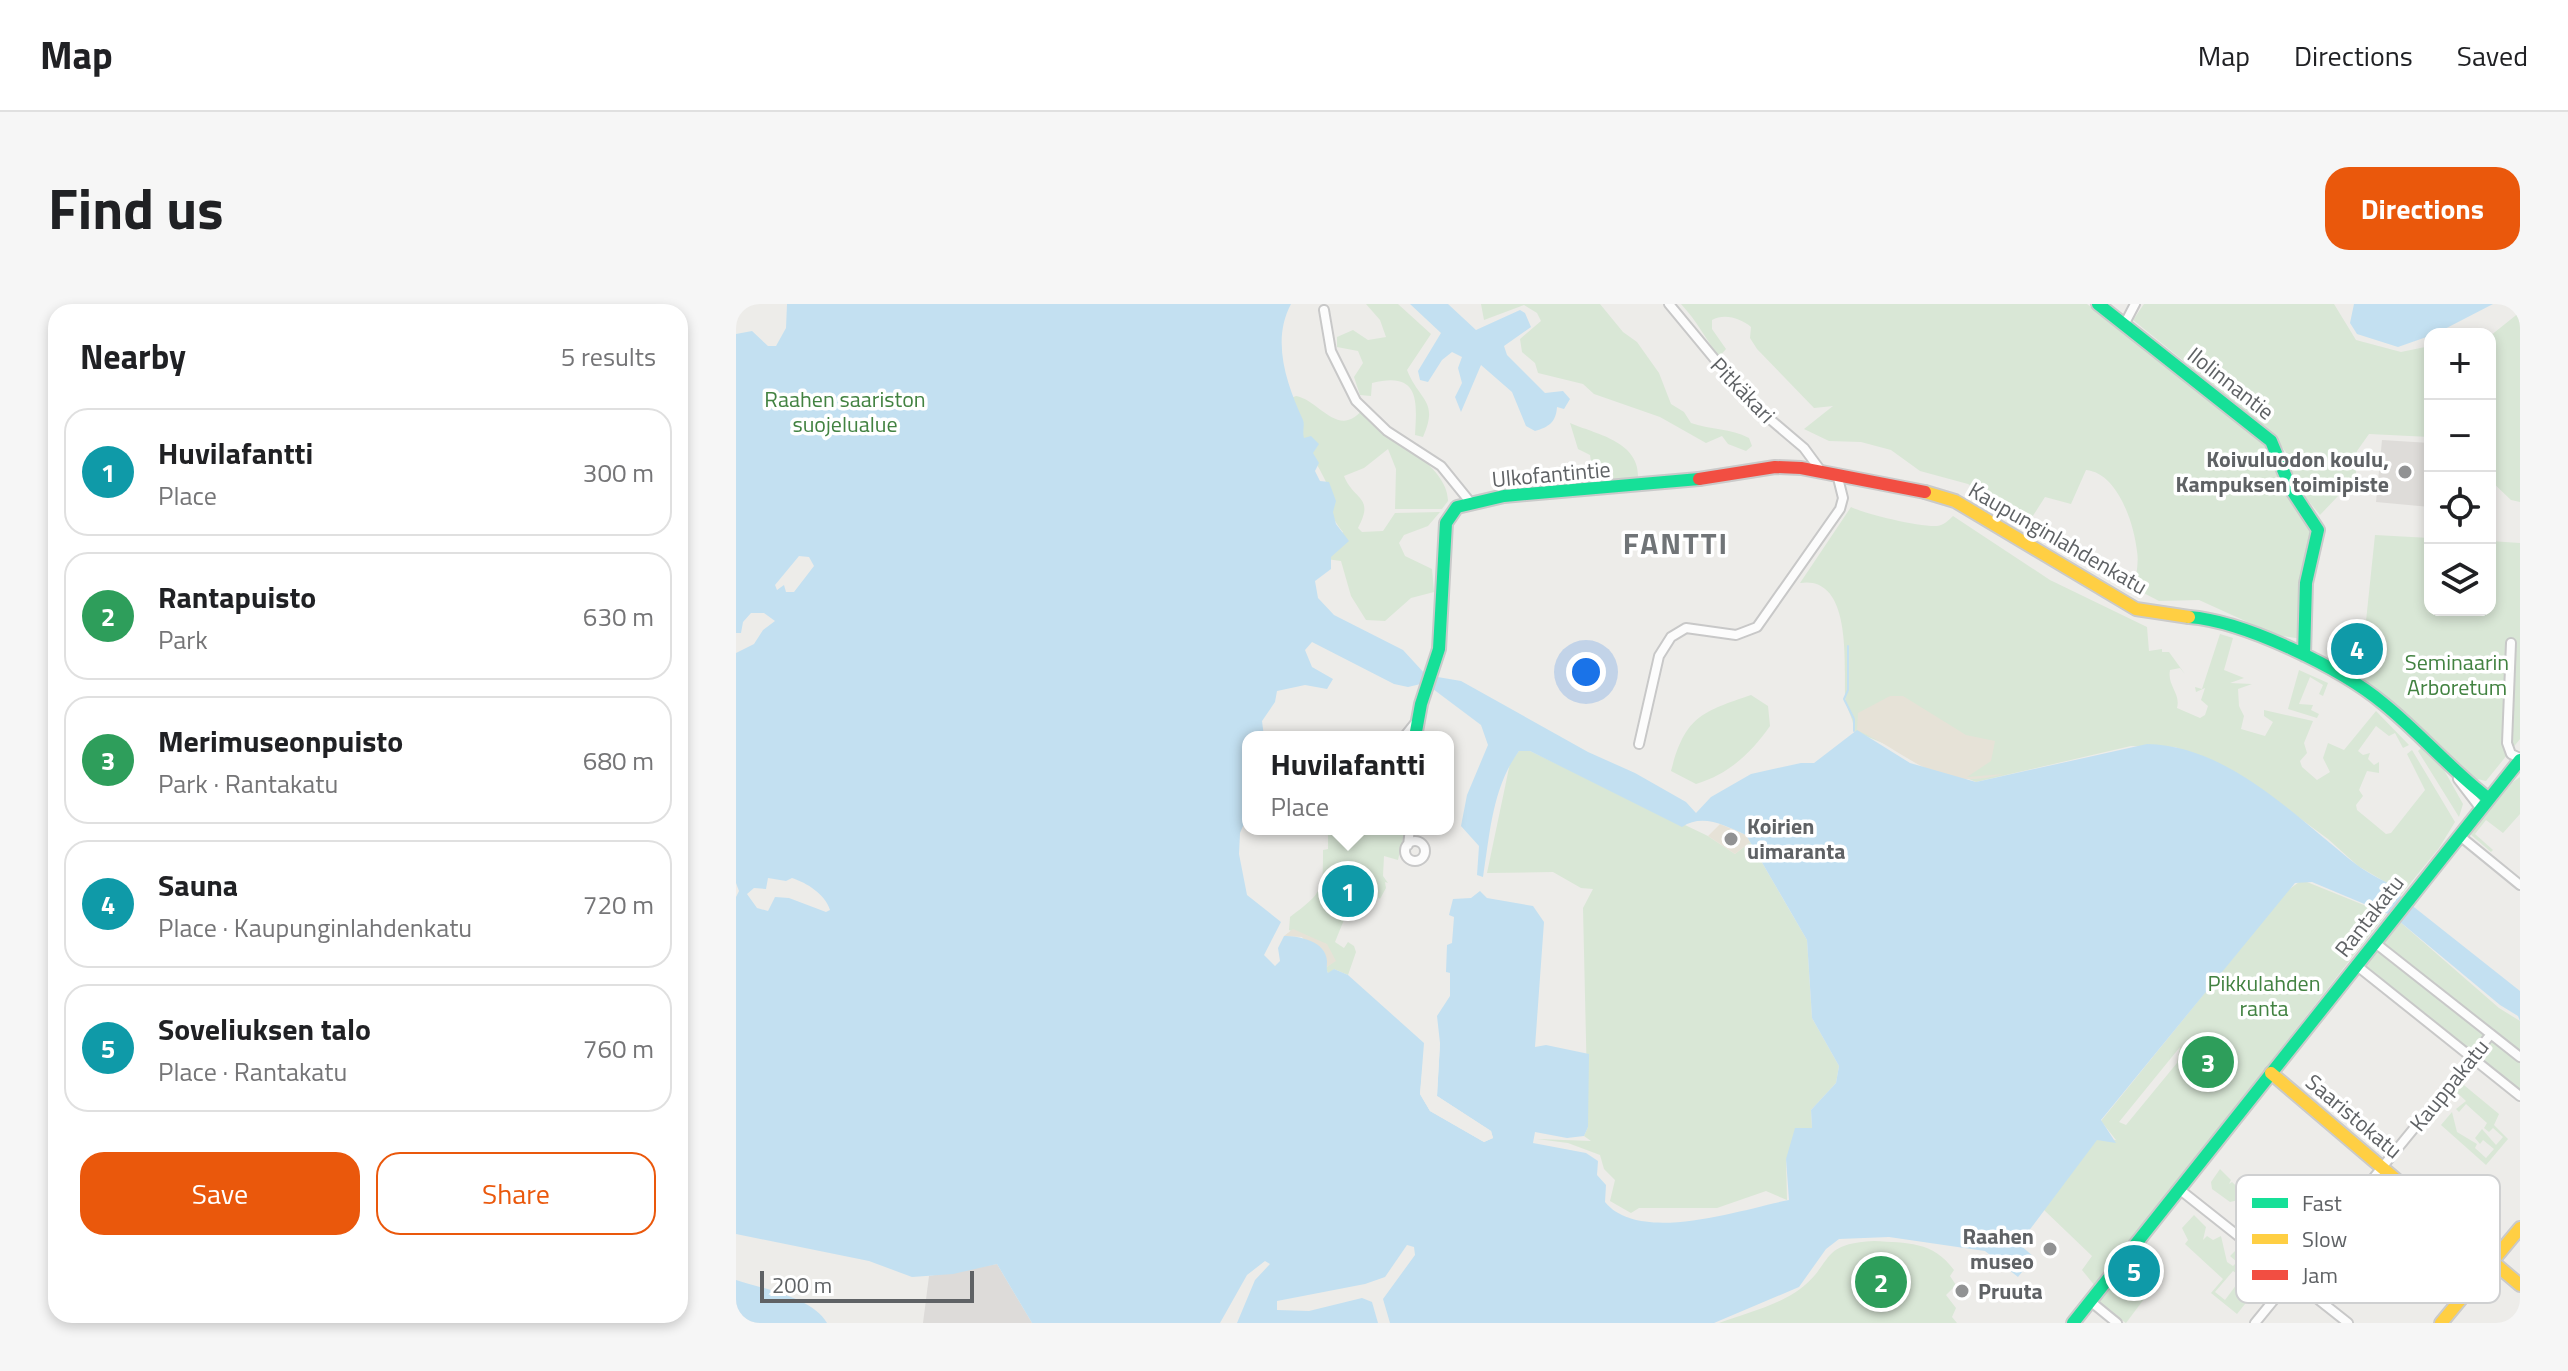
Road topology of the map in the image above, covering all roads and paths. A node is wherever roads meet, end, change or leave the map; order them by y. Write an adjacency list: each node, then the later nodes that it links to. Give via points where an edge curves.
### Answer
1 (1669, 304): 6 (street, Pitkäkari, via 1751,403 1800,444)
2 (2098, 304): 5 (street, Ilolinnantie)
3 (2135, 304): 5 (street)
4 (1324, 310): 8 (street, via 1331,351 1356,401 1387,431 1441,466)
5 (2124, 325): 10 (street, Ilolinnantie, via 2275,446 2288,483 2318,530 2306,583)
6 (1821, 472): 7 (street, Ulkofantintie); 8 (street, Ulkofantintie, via 1775,467)
7 (1837, 474): 10 (street, Kaupunginlahdenkatu, via 1955,501 2130,607 2215,619); 14 (street, via 1840,509 1757,627 1736,635 1686,628 1665,645)
8 (1471, 503): 11 (street, Ulkofantintie, via 1457,507 1446,523 1435,669)
9 (2511, 643): 15 (street, via 2507,743)
10 (2304, 655): 16 (street, Kaupunginlahdenkatu, via 2383,703)
11 (1416, 721): 12 (street); 13 (street, Ulkofantintie)
12 (1408, 731)
13 (1415, 731)
14 (1639, 744)
15 (2520, 759): 16 (street, Rantakatu)
16 (2485, 804): 19 (street, Rantakatu)
17 (1410, 835): 21 (street)
18 (1415, 835): 20 (street)
19 (2460, 836): 22 (street); 23 (street, Rantakatu)
20 (1420, 843): 21 (street); 21 (street, via 1425,854 1416,861 1407,857)
21 (1408, 845)
22 (2520, 885)
23 (2374, 942): 24 (street, Rantakatu); 25 (street)
24 (2356, 965): 27 (street); 28 (street, Rantakatu)
25 (2491, 1034): 26 (street); 27 (street, Kauppakatu)
26 (2520, 1057)
27 (2472, 1058): 29 (street); 30 (street, Kauppakatu)
28 (2271, 1073): 30 (street, Saaristokatu); 33 (street, Rantakatu)
29 (2520, 1096)
30 (2382, 1166): 31 (street, Kauppakatu); 32 (street, Saaristokatu)
31 (2375, 1175)
32 (2393, 1175)
33 (2179, 1189): 35 (street); 39 (street, Rantakatu)
34 (2520, 1228): 36 (street)
35 (2236, 1235)
36 (2500, 1252)
37 (2500, 1267): 38 (street, Saaristokatu)
38 (2520, 1285)
39 (2090, 1301): 43 (street, Rantakatu); 44 (street)
40 (2271, 1303): 45 (street, Kauppakatu)
41 (2322, 1303): 46 (street)
42 (2458, 1303): 47 (street)
43 (2073, 1323)
44 (2117, 1323)
45 (2255, 1323)
46 (2348, 1323)
47 (2441, 1323)

